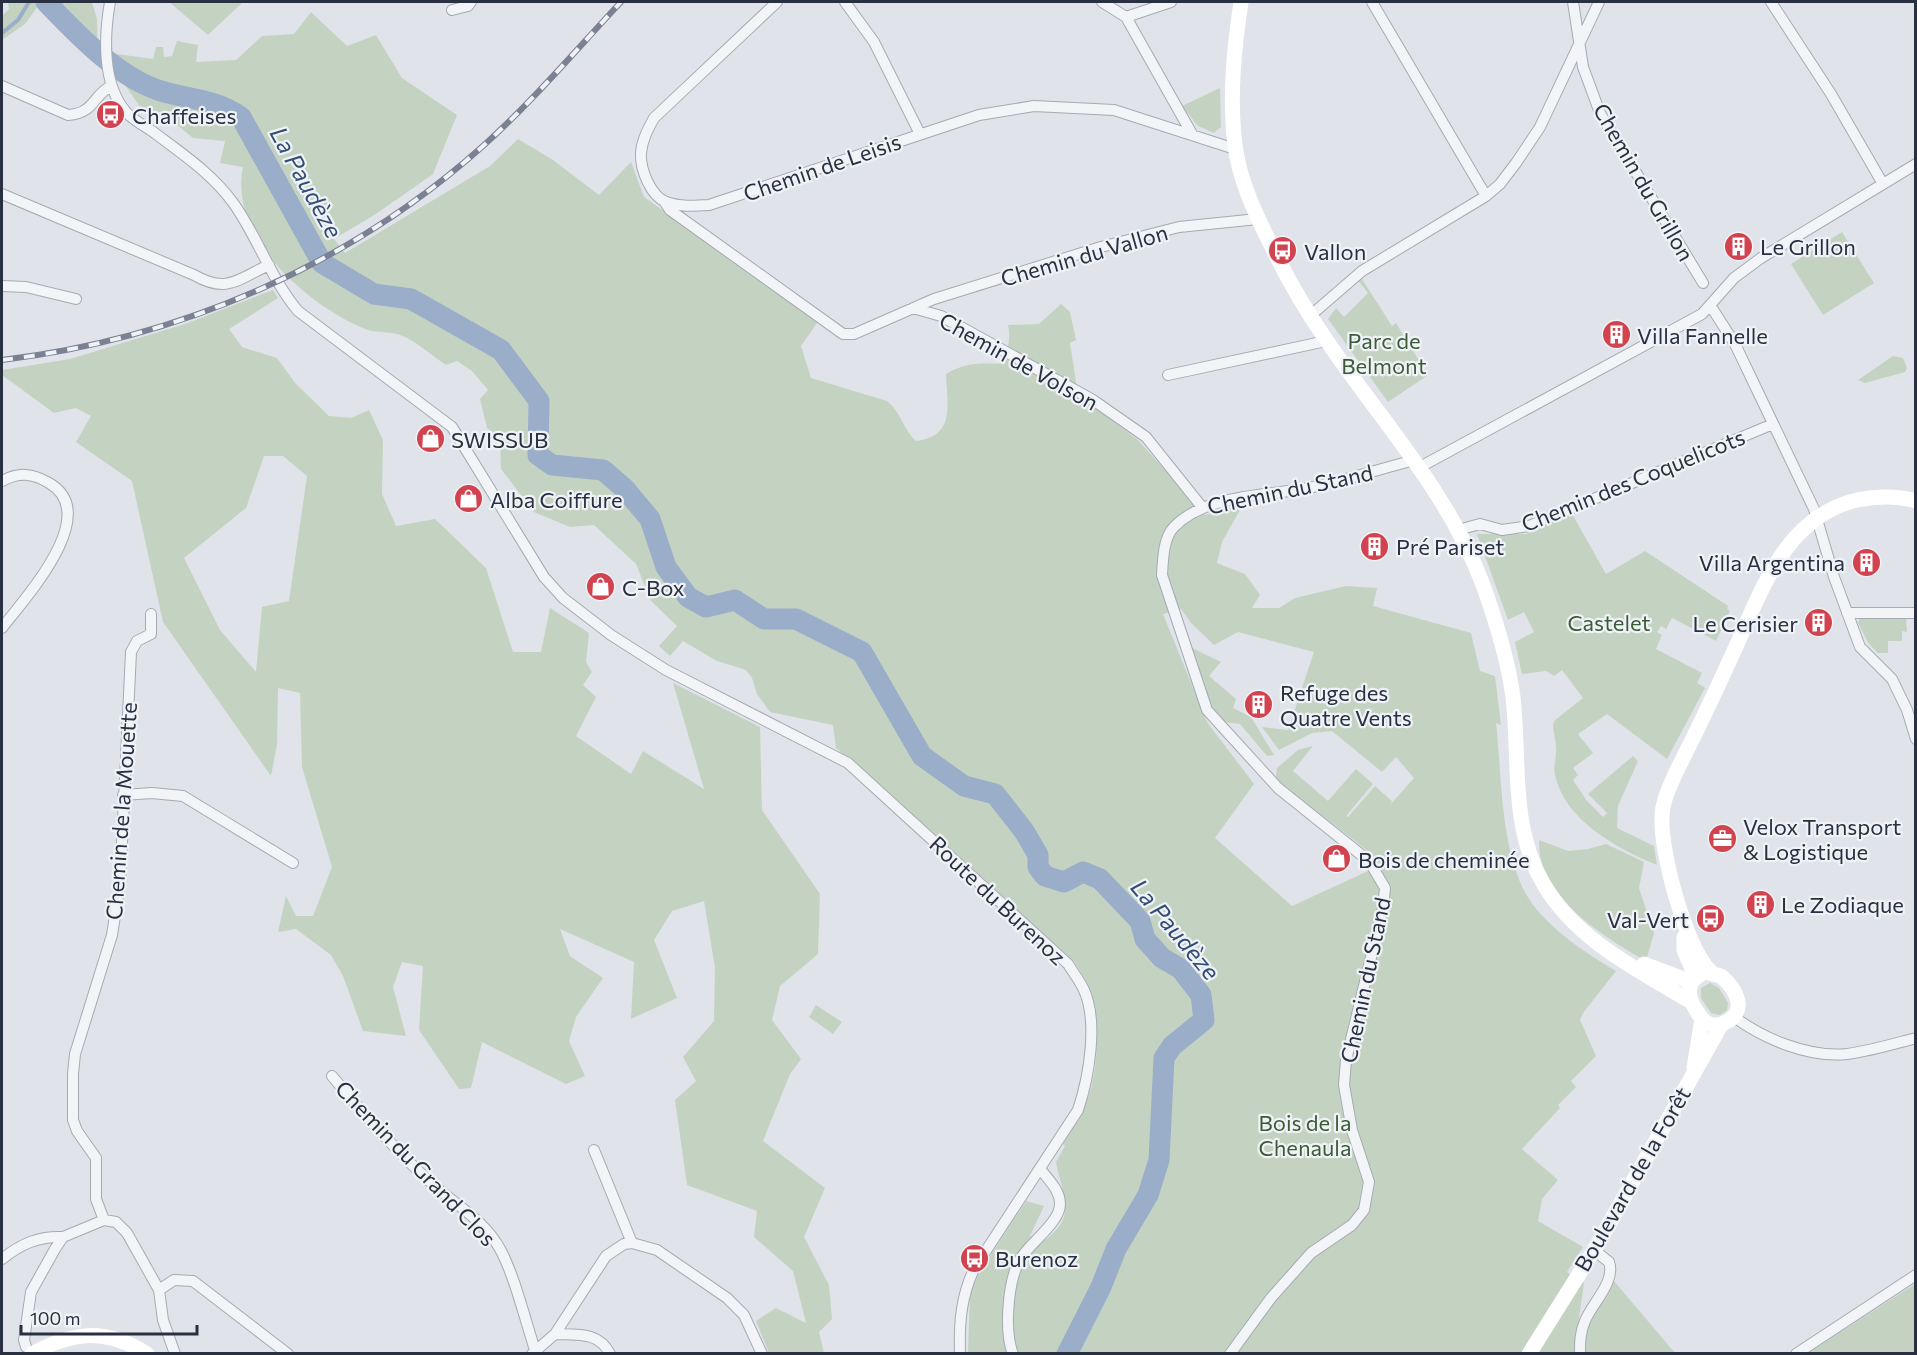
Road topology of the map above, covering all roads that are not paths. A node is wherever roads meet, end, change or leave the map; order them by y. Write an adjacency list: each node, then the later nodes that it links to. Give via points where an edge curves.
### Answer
1 (110, 2): 15 (street, via 106,34)
2 (471, 2): 12 (street)
3 (777, 2): 24 (street, via 654,118 640,155 651,188)
4 (845, 2): 17 (street, via 874,42)
5 (1102, 2): 13 (street)
6 (1171, 2): 13 (street)
7 (1241, 2): 19 (street, via 1232,74)
8 (1372, 2): 23 (street)
9 (1573, 2): 14 (street, Chemin du Grillon)
10 (1599, 2): 14 (street)
11 (1771, 2): 21 (street)
12 (452, 10)
13 (1126, 17): 18 (street)
14 (1578, 46): 23 (street, via 1530,145); 27 (street, Chemin du Grillon, via 1600,113)
15 (110, 81): 16 (street, via 91,107 68,115); 26 (street, Route du Burenoz, via 126,112 216,183 234,204)
16 (2, 86)
17 (920, 134): 18 (street, Chemin de Leisis, via 979,115 1054,105 1114,110); 24 (street, Chemin de Leisis, via 709,205 687,207)
18 (1192, 134): 19 (street, Chemin de Leisis)
19 (1235, 148): 25 (street)
20 (1916, 164): 21 (street, Chemin du Stand)
21 (1883, 184): 30 (street, Chemin du Stand, via 1761,258 1734,278)
22 (2, 194): 26 (street, via 211,285 232,283)
23 (1486, 196): 32 (street, via 1362,271)
24 (664, 201): 31 (street, Chemin de Volson, via 670,210 843,334 854,334)
25 (1258, 219): 31 (street, Chemin du Vallon, via 1179,227 1101,247); 32 (street)
26 (269, 266): 61 (street, Route du Burenoz, via 298,311 452,426 544,577 563,598 666,670 848,763 1068,964 1084,990 1090,1022 1086,1088 1078,1110)
27 (1703, 283)
28 (2, 286): 29 (street, via 26,287)
29 (76, 299)
30 (1710, 305): 35 (street, via 1735,344); 36 (street, Chemin du Stand, via 1684,324)
31 (913, 308): 39 (street, Chemin de Volson, via 941,316 1093,400 1146,437)
32 (1310, 316): 33 (street)
33 (1326, 341): 34 (street); 36 (street)
34 (1168, 375)
35 (1773, 424): 40 (street); 41 (street, Chemin des Coquelicots, via 1529,526 1502,530 1480,524)
36 (1418, 464): 39 (street, Chemin du Stand); 41 (street)
37 (2, 481): 45 (street, via 15,474 42,479 59,489 68,507 67,527 60,546)
38 (1916, 501): 40 (street, via 1873,497 1845,503)
39 (1202, 507): 80 (street, Chemin du Stand, via 1172,529 1162,575 1207,710 1278,788 1369,861 1385,888 1346,1060 1344,1085 1352,1130 1369,1182 1364,1210 1352,1225 1311,1253)
40 (1816, 518): 42 (street); 49 (street, via 1796,535 1778,560 1664,803 1663,835)
41 (1458, 530): 51 (street, via 1474,562 1507,663 1520,811 1531,859 1563,914)
42 (1847, 613): 43 (street); 46 (street, via 1860,647 1892,679)
43 (1916, 613)
44 (151, 614): 47 (street, Chemin de la Mouette, via 151,634 137,641 131,652)
45 (2, 628)
46 (1916, 739)
47 (123, 795): 48 (street, via 183,796); 62 (street, Chemin de la Mouette, via 120,884 112,935 75,1054 73,1074 73,1120 96,1158 96,1199)
48 (293, 863)
49 (1684, 922): 50 (street); 53 (street, via 1703,964)
50 (1684, 950): 52 (street, via 1677,963); 53 (street)
51 (1623, 959): 52 (street); 54 (street)
52 (1662, 971): 53 (street)
53 (1699, 977): 54 (street, via 1688,992); 56 (street, via 1721,976 1731,986 1738,1003)
54 (1690, 1000): 55 (street)
55 (1702, 1019): 56 (street, via 1709,1024); 58 (street, Boulevard de la Forêt)
56 (1727, 1021): 57 (street, via 1787,1044 1825,1053 1845,1054); 58 (street, Boulevard de la Forêt)
57 (1916, 1038)
58 (1694, 1068): 65 (street, Boulevard de la Forêt)
59 (332, 1076): 75 (street, Chemin du Grand Clos, via 427,1179 451,1201 471,1212 486,1229 501,1250)
60 (594, 1150): 64 (street)
61 (1040, 1168): 78 (street, Route du Burenoz, via 965,1289 960,1310); 79 (street, via 1056,1189 1060,1205 1054,1221 1018,1262 1008,1327)
62 (104, 1220): 63 (street); 68 (street, via 116,1222 127,1233)
63 (63, 1237): 66 (street, via 45,1236 29,1241); 71 (street, via 31,1292 24,1340)
64 (632, 1243): 69 (street, via 606,1256); 77 (street, via 657,1250 728,1298 744,1315)
65 (1594, 1250): 81 (street, Boulevard de la Forêt); 82 (street, via 1609,1262 1611,1274 1581,1330)
66 (2, 1259)
67 (1916, 1275): 83 (street)
68 (159, 1290): 73 (street, via 163,1320); 74 (street, via 174,1280 186,1279 202,1285)
69 (555, 1334): 75 (street); 76 (street, via 584,1334 597,1339)
70 (61, 1346): 71 (street); 72 (street, via 85,1335 111,1338)
71 (29, 1350)
72 (147, 1353)
73 (176, 1353)
74 (288, 1353)
75 (534, 1353)
76 (610, 1353)
77 (762, 1353)
78 (960, 1353)
79 (1013, 1353)
80 (1230, 1353)
81 (1529, 1353)
82 (1581, 1353)
83 (1796, 1353)

